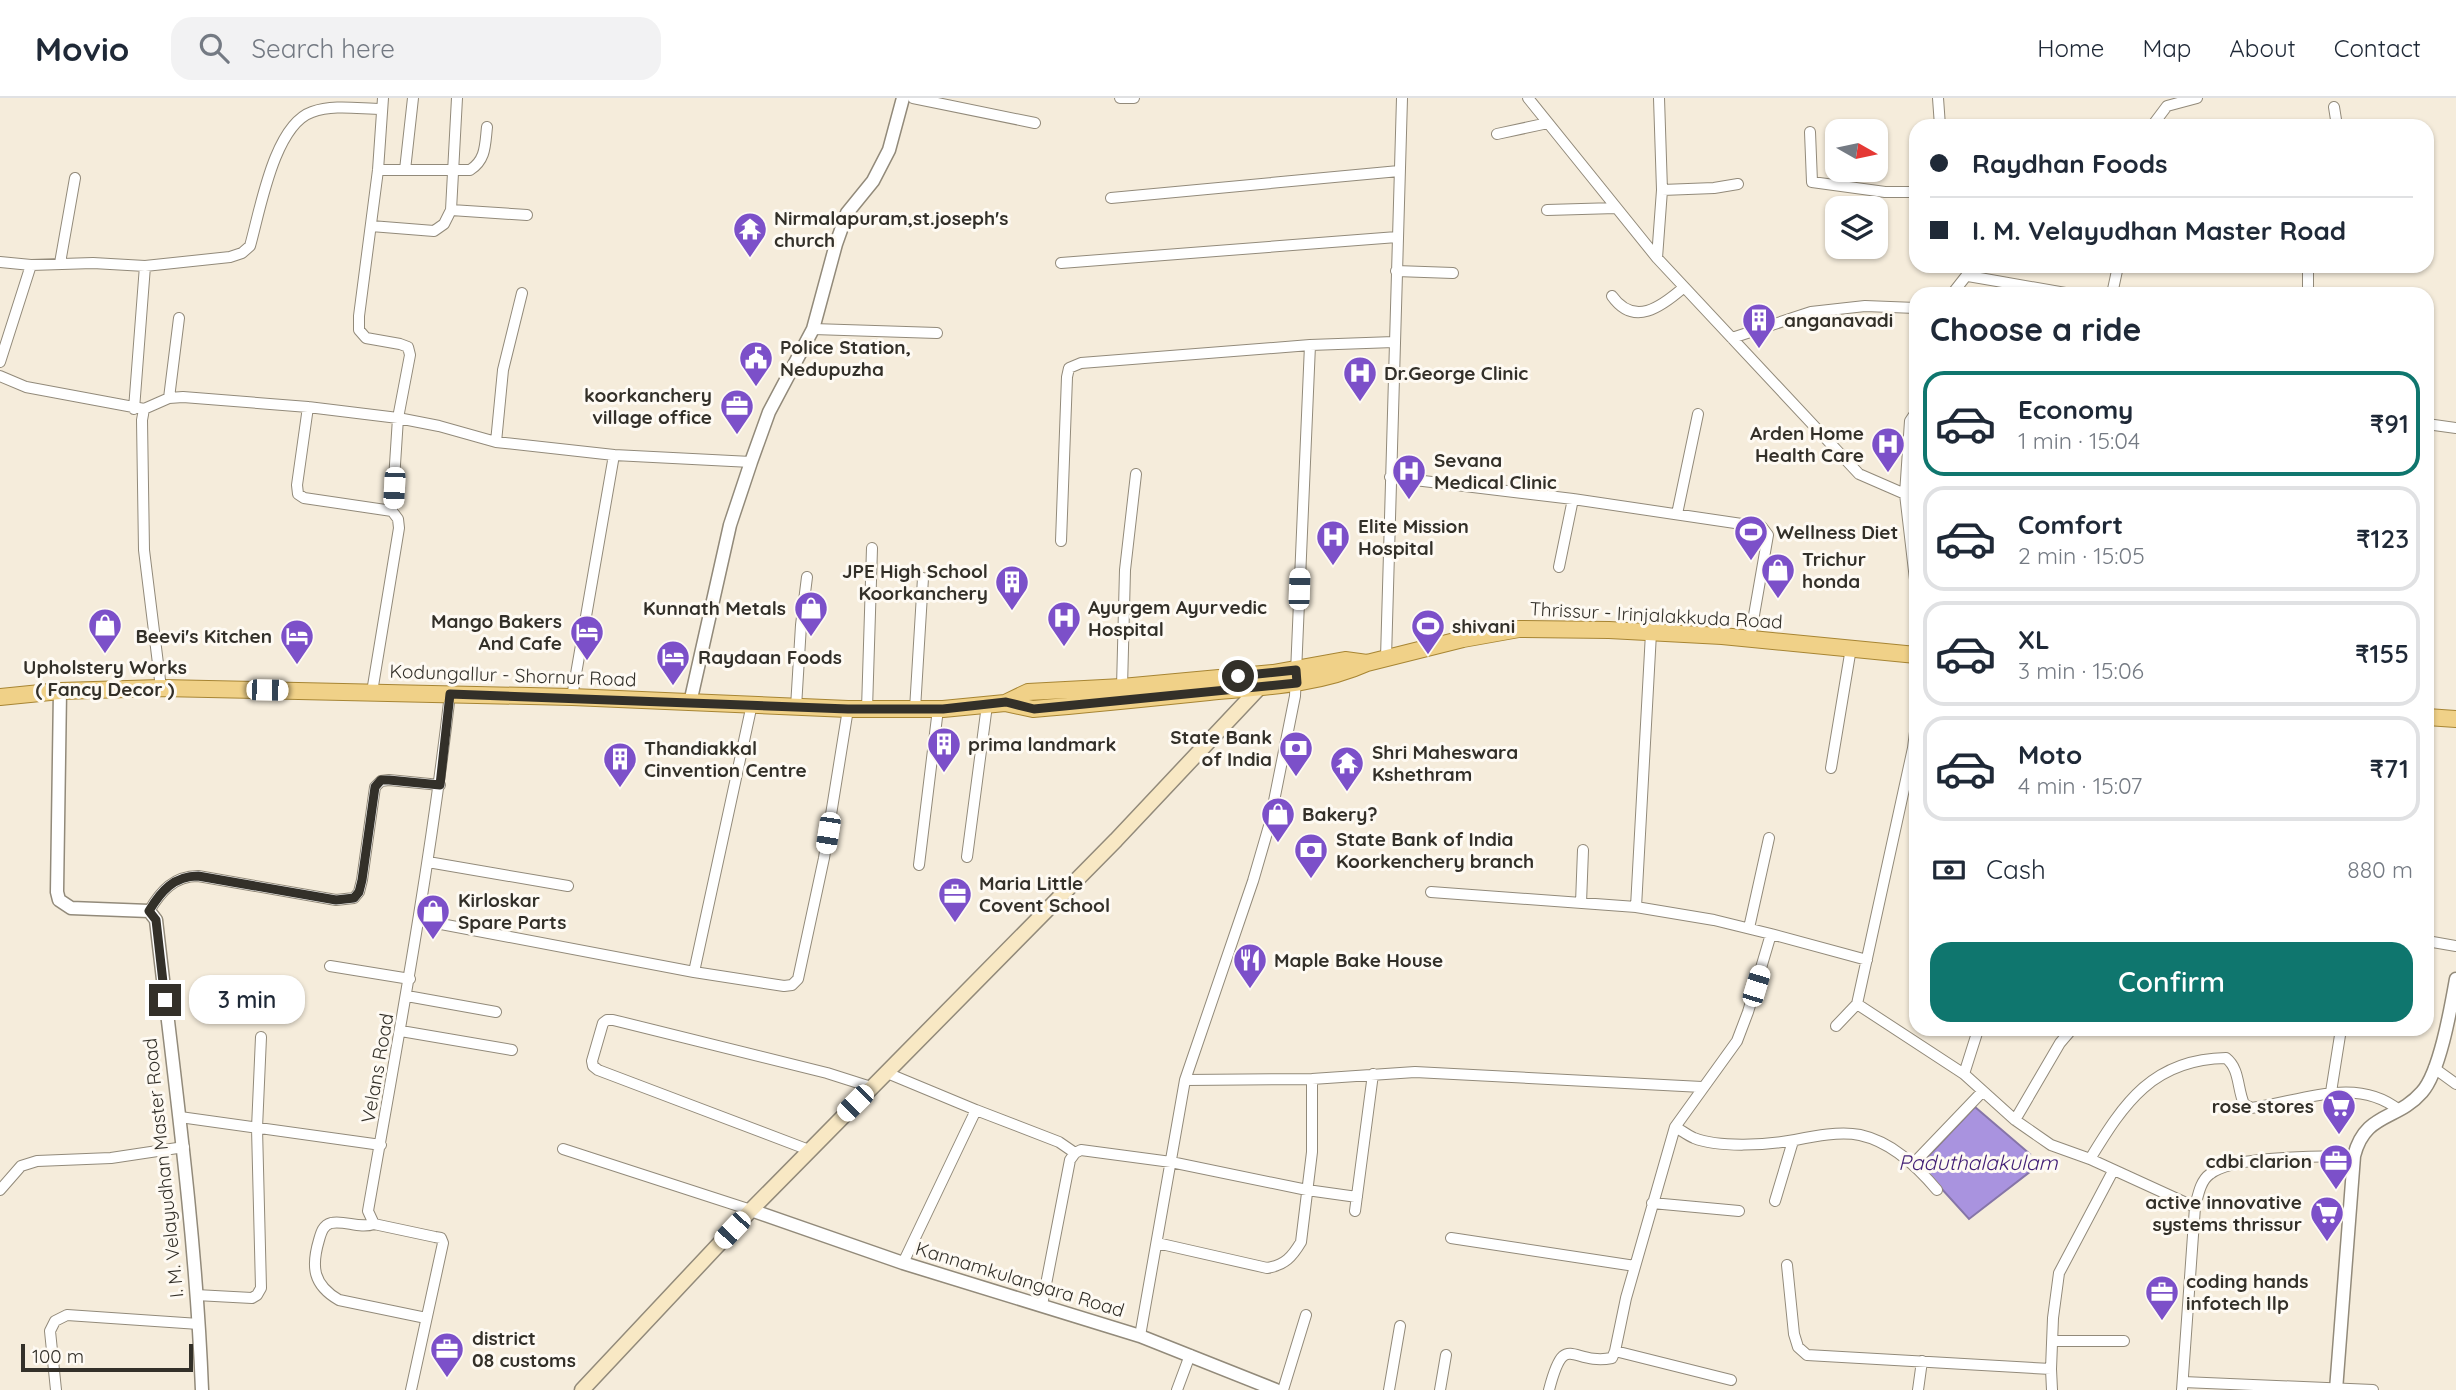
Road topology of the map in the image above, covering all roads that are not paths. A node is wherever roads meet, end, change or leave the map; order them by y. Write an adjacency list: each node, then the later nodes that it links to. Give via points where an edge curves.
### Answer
1 (413, 98): 24 (street)
2 (457, 98): 25 (street)
3 (903, 98): 55 (street, via 889,150 873,181 847,213)
4 (913, 98): 18 (street)
5 (1120, 98): 6 (street)
6 (1134, 98)
7 (1402, 98): 26 (street)
8 (1528, 98): 19 (street)
9 (1659, 98): 29 (street)
10 (1938, 98): 15 (street)
11 (2197, 98): 12 (street)
12 (2167, 102): 16 (street)
13 (383, 104): 23 (street); 43 (street, via 331,108 297,120 284,138 250,246 242,253)
14 (2334, 107): 17 (street)
15 (1940, 119)
16 (2156, 119)
17 (2336, 119)
18 (1035, 123)
19 (1548, 123): 22 (street); 32 (street)
20 (487, 127): 25 (street, via 478,165)
21 (1810, 132): 30 (street, via 1812,182)
22 (1497, 134)
23 (379, 170): 24 (street); 36 (street)
24 (405, 170): 25 (street)
25 (453, 170): 33 (street)
26 (1399, 171): 31 (street); 37 (street)
27 (75, 178): 40 (street)
28 (1738, 184): 29 (street)
29 (1662, 190): 38 (street)
30 (1909, 192)
31 (1111, 198)
32 (1616, 208): 34 (street); 38 (street)
33 (451, 210): 35 (street); 36 (street, via 434,231)
34 (1547, 210)
35 (527, 215)
36 (371, 226): 66 (street, via 359,330 366,338 408,347)
37 (1397, 237): 41 (street); 44 (street)
38 (1657, 258): 50 (street)
39 (0, 262): 42 (street)
40 (60, 263): 42 (street); 43 (street)
41 (1062, 263)
42 (31, 265): 60 (street)
43 (145, 267): 64 (street)
44 (1396, 271): 45 (street); 58 (street)
45 (1453, 273)
46 (1970, 273): 47 (street)
47 (1968, 276): 48 (street); 49 (street)
48 (1958, 287)
49 (2031, 287)
50 (1683, 288): 52 (street, via 1659,308 1636,312 1620,308); 57 (street)
51 (522, 293): 70 (street, via 503,370)
52 (1612, 296)
53 (1909, 308): 57 (street, via 1866,306 1811,312)
54 (179, 318): 62 (street)
55 (813, 329): 56 (street); 72 (street, via 769,412)
56 (937, 333)
57 (1732, 338): 75 (street, via 1858,474)
58 (1394, 342): 59 (street); 74 (street)
59 (1310, 345): 80 (street, via 1081,363 1069,368); 90 (street)
60 (0, 362)
61 (0, 376): 64 (street, via 26,387)
62 (169, 398): 63 (street); 64 (street)
63 (308, 407): 66 (street); 77 (street, via 298,494)
64 (139, 409): 93 (street, via 144,550)
65 (1698, 414): 78 (street)
66 (398, 418): 70 (street); 77 (street)
67 (2434, 425): 68 (street)
68 (2456, 428)
69 (1909, 436): 75 (street)
70 (496, 442): 71 (street)
71 (614, 455): 72 (street); 98 (street)
72 (751, 462): 100 (street, via 730,525)
73 (1136, 474): 91 (street, via 1125,570)
74 (1390, 477): 76 (street); 89 (street)
75 (1905, 494): 79 (street)
76 (1573, 499): 78 (street); 82 (street)
77 (392, 511): 95 (street, via 399,528)
78 (1677, 514): 86 (street, via 1751,524 1768,535)
79 (1909, 528)
80 (1061, 541)
81 (872, 548): 105 (street)
82 (1559, 567)
83 (807, 577): 103 (street)
84 (923, 578): 106 (street)
85 (1651, 633): 86 (main road, Thrissur - Irinjalakkuda Road); 89 (main road, Thrissur - Irinjalakkuda Road, via 1519,629); 121 (street)
86 (1750, 638): 87 (main road, Thrissur - Irinjalakkuda Road)
87 (1852, 648): 88 (main road, Thrissur - Irinjalakkuda Road); 111 (street)
88 (1909, 654)
89 (1386, 658): 90 (main road, Thrissur - Irinjalakkuda Road)
90 (1296, 683): 91 (main road, Kodungallur - Shornur Road, via 1273,673); 92 (main road); 149 (street, via 1254,881)
91 (1122, 687): 99 (main road, Kodungallur - Shornur Road, via 1028,692)
92 (1259, 687): 99 (main road, via 1034,709); 145 (main road)
93 (161, 688): 94 (main road, Kodungallur - Shornur Road); 95 (main road, Kodungallur - Shornur Road)
94 (60, 691): 97 (main road, Kodungallur - Shornur Road); 122 (street, via 59,900 71,908)
95 (372, 692): 96 (main road, Kodungallur - Shornur Road)
96 (450, 694): 98 (main road, Kodungallur - Shornur Road); 112 (street, Velans Road)
97 (0, 697)
98 (572, 697): 100 (main road, Kodungallur - Shornur Road)
99 (1006, 702): 102 (main road, Kodungallur - Shornur Road)
100 (690, 703): 101 (main road, Kodungallur - Shornur Road)
101 (752, 704): 103 (main road, Kodungallur - Shornur Road); 130 (street)
102 (987, 705): 107 (main road, Kodungallur - Shornur Road); 115 (street)
103 (796, 707): 104 (main road, Kodungallur - Shornur Road)
104 (848, 709): 105 (main road, Kodungallur - Shornur Road); 130 (street, via 824,858 798,979 783,986)
105 (867, 709): 106 (main road, Kodungallur - Shornur Road)
106 (915, 709): 107 (main road, Kodungallur - Shornur Road)
107 (938, 709): 117 (street)
108 (2434, 717): 109 (main road)
109 (2456, 719)
110 (1909, 766): 128 (street)
111 (1831, 768)
112 (440, 785): 116 (street, Velans Road); 122 (street, via 381,780 375,787 362,880 354,898 336,900 185,876 159,894)
113 (1769, 838): 124 (street)
114 (1583, 850): 120 (street)
115 (967, 857)
116 (428, 862): 118 (street); 123 (street, Velans Road)
117 (919, 865)
118 (568, 886)
119 (1431, 892): 120 (street)
120 (1581, 903): 121 (street)
121 (1636, 907): 124 (street)
122 (149, 911): 157 (street, I. M. Velayudhan Master Road, via 156,920)
123 (419, 920): 130 (street); 131 (street, Velans Road)
124 (1749, 929): 125 (street)
125 (1771, 934): 128 (street); 152 (street, via 1737,1041)
126 (2434, 942): 127 (street)
127 (2456, 946)
128 (1867, 960): 135 (street)
129 (330, 966): 131 (street)
130 (694, 972)
131 (410, 979): 133 (street, Velans Road)
132 (2456, 979): 134 (street)
133 (407, 996): 136 (street); 138 (street, Velans Road)
134 (2454, 997): 144 (street)
135 (1857, 1004): 137 (street); 147 (street)
136 (496, 1012)
137 (1836, 1026)
138 (401, 1031): 143 (street); 162 (street, Velans Road)
139 (1976, 1036): 147 (street)
140 (2066, 1036): 158 (street)
141 (2340, 1036): 154 (street)
142 (261, 1037): 160 (street)
143 (512, 1050)
144 (2434, 1069): 150 (street); 156 (street, via 2424,1090)
145 (887, 1073): 151 (main road); 155 (street)
146 (1373, 1074): 148 (street); 152 (street, via 1415,1072); 175 (street)
147 (1964, 1074): 153 (street)
148 (1312, 1079): 149 (street); 173 (street)
149 (1185, 1080): 169 (street)
150 (2456, 1084)
151 (871, 1087): 165 (main road); 165 (street, via 613,1020 603,1023 592,1062 598,1070)
152 (1702, 1087): 159 (street)
153 (1983, 1091): 158 (street); 170 (street)
154 (2331, 1092): 156 (street, via 2361,1093 2386,1100); 168 (street, via 2251,1108 2244,1104 2235,1065 2226,1058 2171,1069 2146,1084 2118,1114)
155 (976, 1110): 166 (street, via 1059,1142); 185 (street)
156 (2399, 1110): 167 (street, via 2370,1125)
157 (180, 1117): 160 (street); 163 (street, I. M. Velayudhan Master Road)
158 (2015, 1120): 168 (street, via 2051,1144)
159 (1675, 1127): 161 (street, via 1707,1142); 177 (street)
160 (257, 1128): 162 (street); 188 (street, via 261,1288 252,1298)
161 (1793, 1141): 170 (street, via 1858,1135); 176 (street)
162 (381, 1145): 182 (street, Velans Road, via 368,1211)
163 (184, 1147): 172 (street, via 111,1158 37,1161 21,1166); 188 (street, I. M. Velayudhan Master Road)
164 (563, 1149): 179 (street)
165 (809, 1150): 179 (main road)
166 (1074, 1153): 169 (street, via 1082,1150); 189 (street)
167 (2354, 1156): 178 (street, via 2229,1164 2203,1180); 205 (street)
168 (2090, 1159): 171 (street)
169 (1171, 1162): 173 (street); 184 (street)
170 (1914, 1163): 174 (street)
171 (2113, 1171): 178 (street); 195 (street, via 2059,1273)
172 (0, 1190)
173 (1307, 1190): 175 (street); 184 (street, via 1301,1242 1282,1265 1267,1268)
174 (1937, 1190)
175 (1357, 1198): 180 (street)
176 (1775, 1201)
177 (1652, 1203): 181 (street); 187 (street)
178 (2195, 1208): 203 (street)
179 (751, 1210): 185 (street, Kannamkulangara Road); 209 (main road)
180 (1355, 1211)
181 (1739, 1211)
182 (374, 1224): 191 (street, via 441,1238 443,1252); 191 (street, via 327,1225 313,1261 319,1280 339,1300)
183 (1451, 1238): 187 (street)
184 (1157, 1243): 194 (street)
185 (903, 1264): 189 (street, Kannamkulangara Road)
186 (1787, 1265): 200 (street, via 1794,1334 1798,1348 1807,1355)
187 (1635, 1266): 197 (street)
188 (196, 1295): 192 (street, I. M. Velayudhan Master Road)
189 (1042, 1306): 194 (street, Kannamkulangara Road)
190 (1306, 1314): 211 (street)
191 (426, 1318): 208 (street)
192 (199, 1324): 206 (street, via 67,1315 55,1321 50,1331); 207 (street, I. M. Velayudhan Master Road)
193 (1400, 1326): 212 (street)
194 (1140, 1336): 198 (street, Kannamkulangara Road)
195 (2052, 1341): 196 (street); 201 (street)
196 (2124, 1342)
197 (1615, 1351): 202 (street); 214 (street, via 1612,1358 1605,1359 1563,1355)
198 (1191, 1355): 204 (street, Kannamkulangara Road); 210 (street)
199 (1446, 1355): 213 (street)
200 (1922, 1361): 201 (street); 215 (street)
201 (2051, 1369): 216 (street)
202 (1731, 1380)
203 (2182, 1386): 205 (street)
204 (1269, 1388)
205 (2336, 1389): 217 (street)
206 (56, 1390)
207 (202, 1390)
208 (411, 1390)
209 (582, 1390)
210 (1178, 1390)
211 (1283, 1390)
212 (1389, 1390)
213 (1440, 1390)
214 (1549, 1390)
215 (1918, 1390)
216 (2052, 1390)
217 (2373, 1390)

